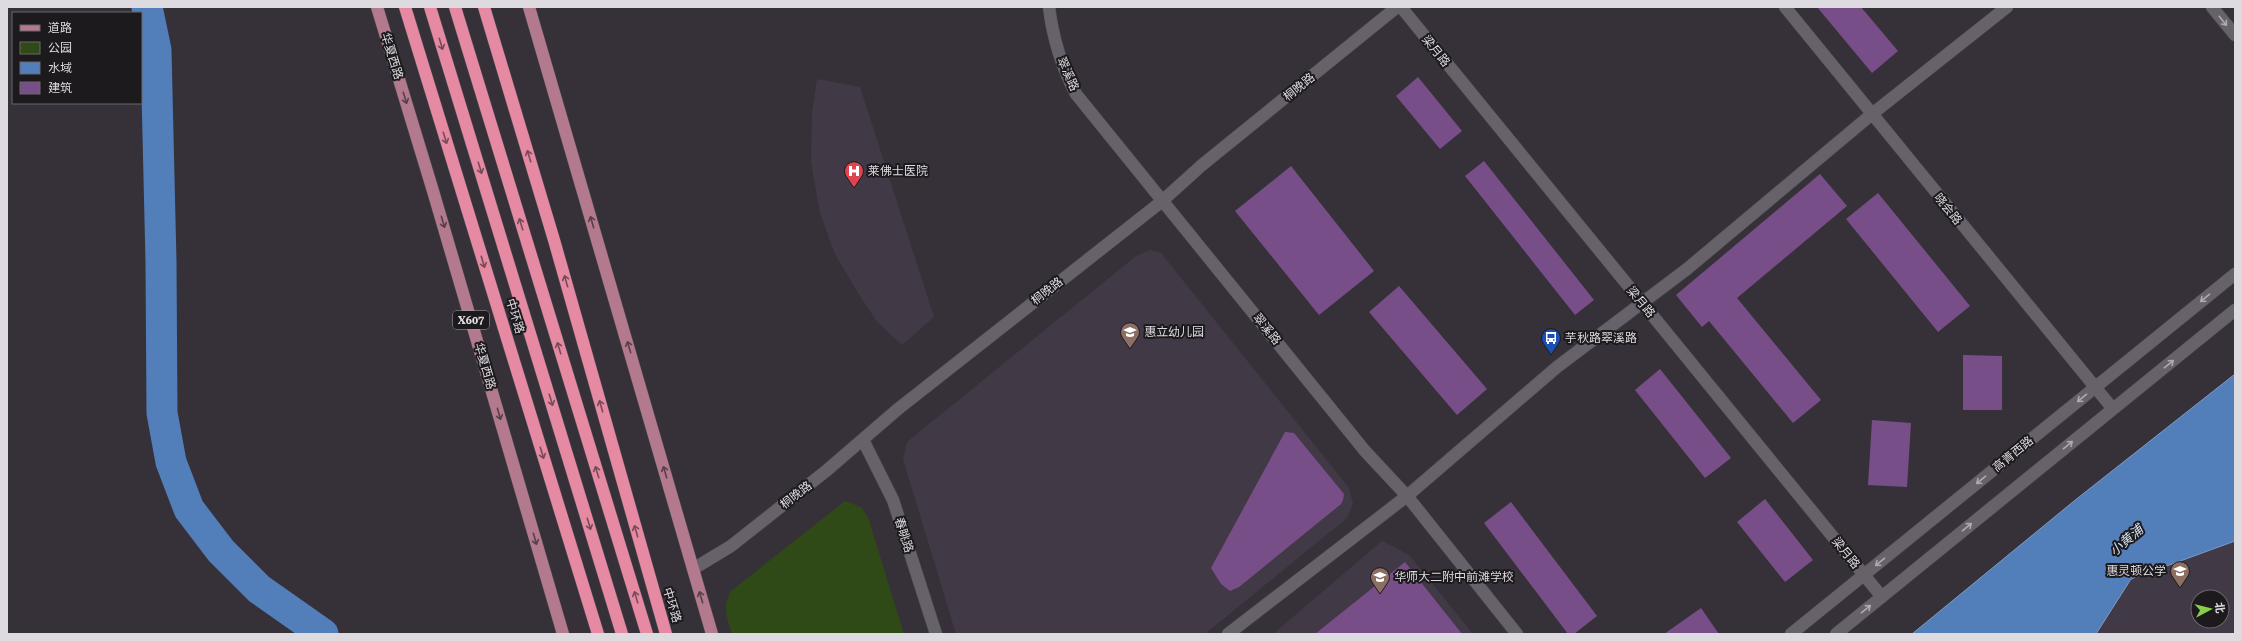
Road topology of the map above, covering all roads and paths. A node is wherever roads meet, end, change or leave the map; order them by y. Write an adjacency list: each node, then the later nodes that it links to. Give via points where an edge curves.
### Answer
1 (377, 7): 28 (main road, 华夏西路 / X607, one-way to 28)
2 (405, 7): 23 (highway, 中环路, one-way to 23)
3 (430, 7): 31 (highway, 中环路, one-way to 31)
4 (454, 7): 32 (highway, one-way to 4)
5 (484, 7): 24 (highway, 中环路, one-way to 5, via 554,240)
6 (529, 7): 25 (main road, one-way to 6)
7 (1049, 7): 15 (street, 翠溪路, via 1053,35 1063,70 1076,94)
8 (1397, 7): 15 (street, 桐晚路, via 1202,165)
9 (1401, 7): 17 (street, 梁月路)
10 (1785, 7): 14 (street, 晓会路)
11 (2007, 7): 14 (street)
12 (2212, 7): 13 (street, one-way to 13)
13 (2235, 35)
14 (1872, 114): 17 (street, via 1687,269); 19 (street, 晓会路)
15 (1161, 202): 21 (street, 桐晚路, via 898,409); 22 (street, 翠溪路, via 1196,241 1365,451)
16 (2235, 274): 19 (street, 高青西路, one-way to 19)
17 (1641, 302): 22 (street, via 1557,367); 26 (street, 梁月路)
18 (2235, 310): 20 (street, one-way to 18)
19 (2095, 387): 20 (street, 晓会路); 26 (street, 高青西路, one-way to 26)
20 (2113, 409): 27 (street, one-way to 20)
21 (863, 440): 25 (street, 桐晚路, via 731,546); 36 (street, 春眺路, via 893,500)
22 (1407, 496): 37 (street); 38 (street, 翠溪路)
23 (573, 554): 29 (highway); 30 (highway, 中环路)
24 (646, 569): 33 (highway, 中环路); 34 (highway)
25 (693, 569): 35 (main road, one-way to 25)
26 (1864, 575): 27 (street, 梁月路); 39 (street, 高青西路)
27 (1882, 597): 40 (street, one-way to 27)
28 (563, 634)
29 (593, 634)
30 (598, 634)
31 (622, 634)
32 (647, 634)
33 (666, 634)
34 (672, 634)
35 (712, 634)
36 (936, 634)
37 (1228, 634)
38 (1517, 634)
39 (1791, 634)
40 (1836, 634)

